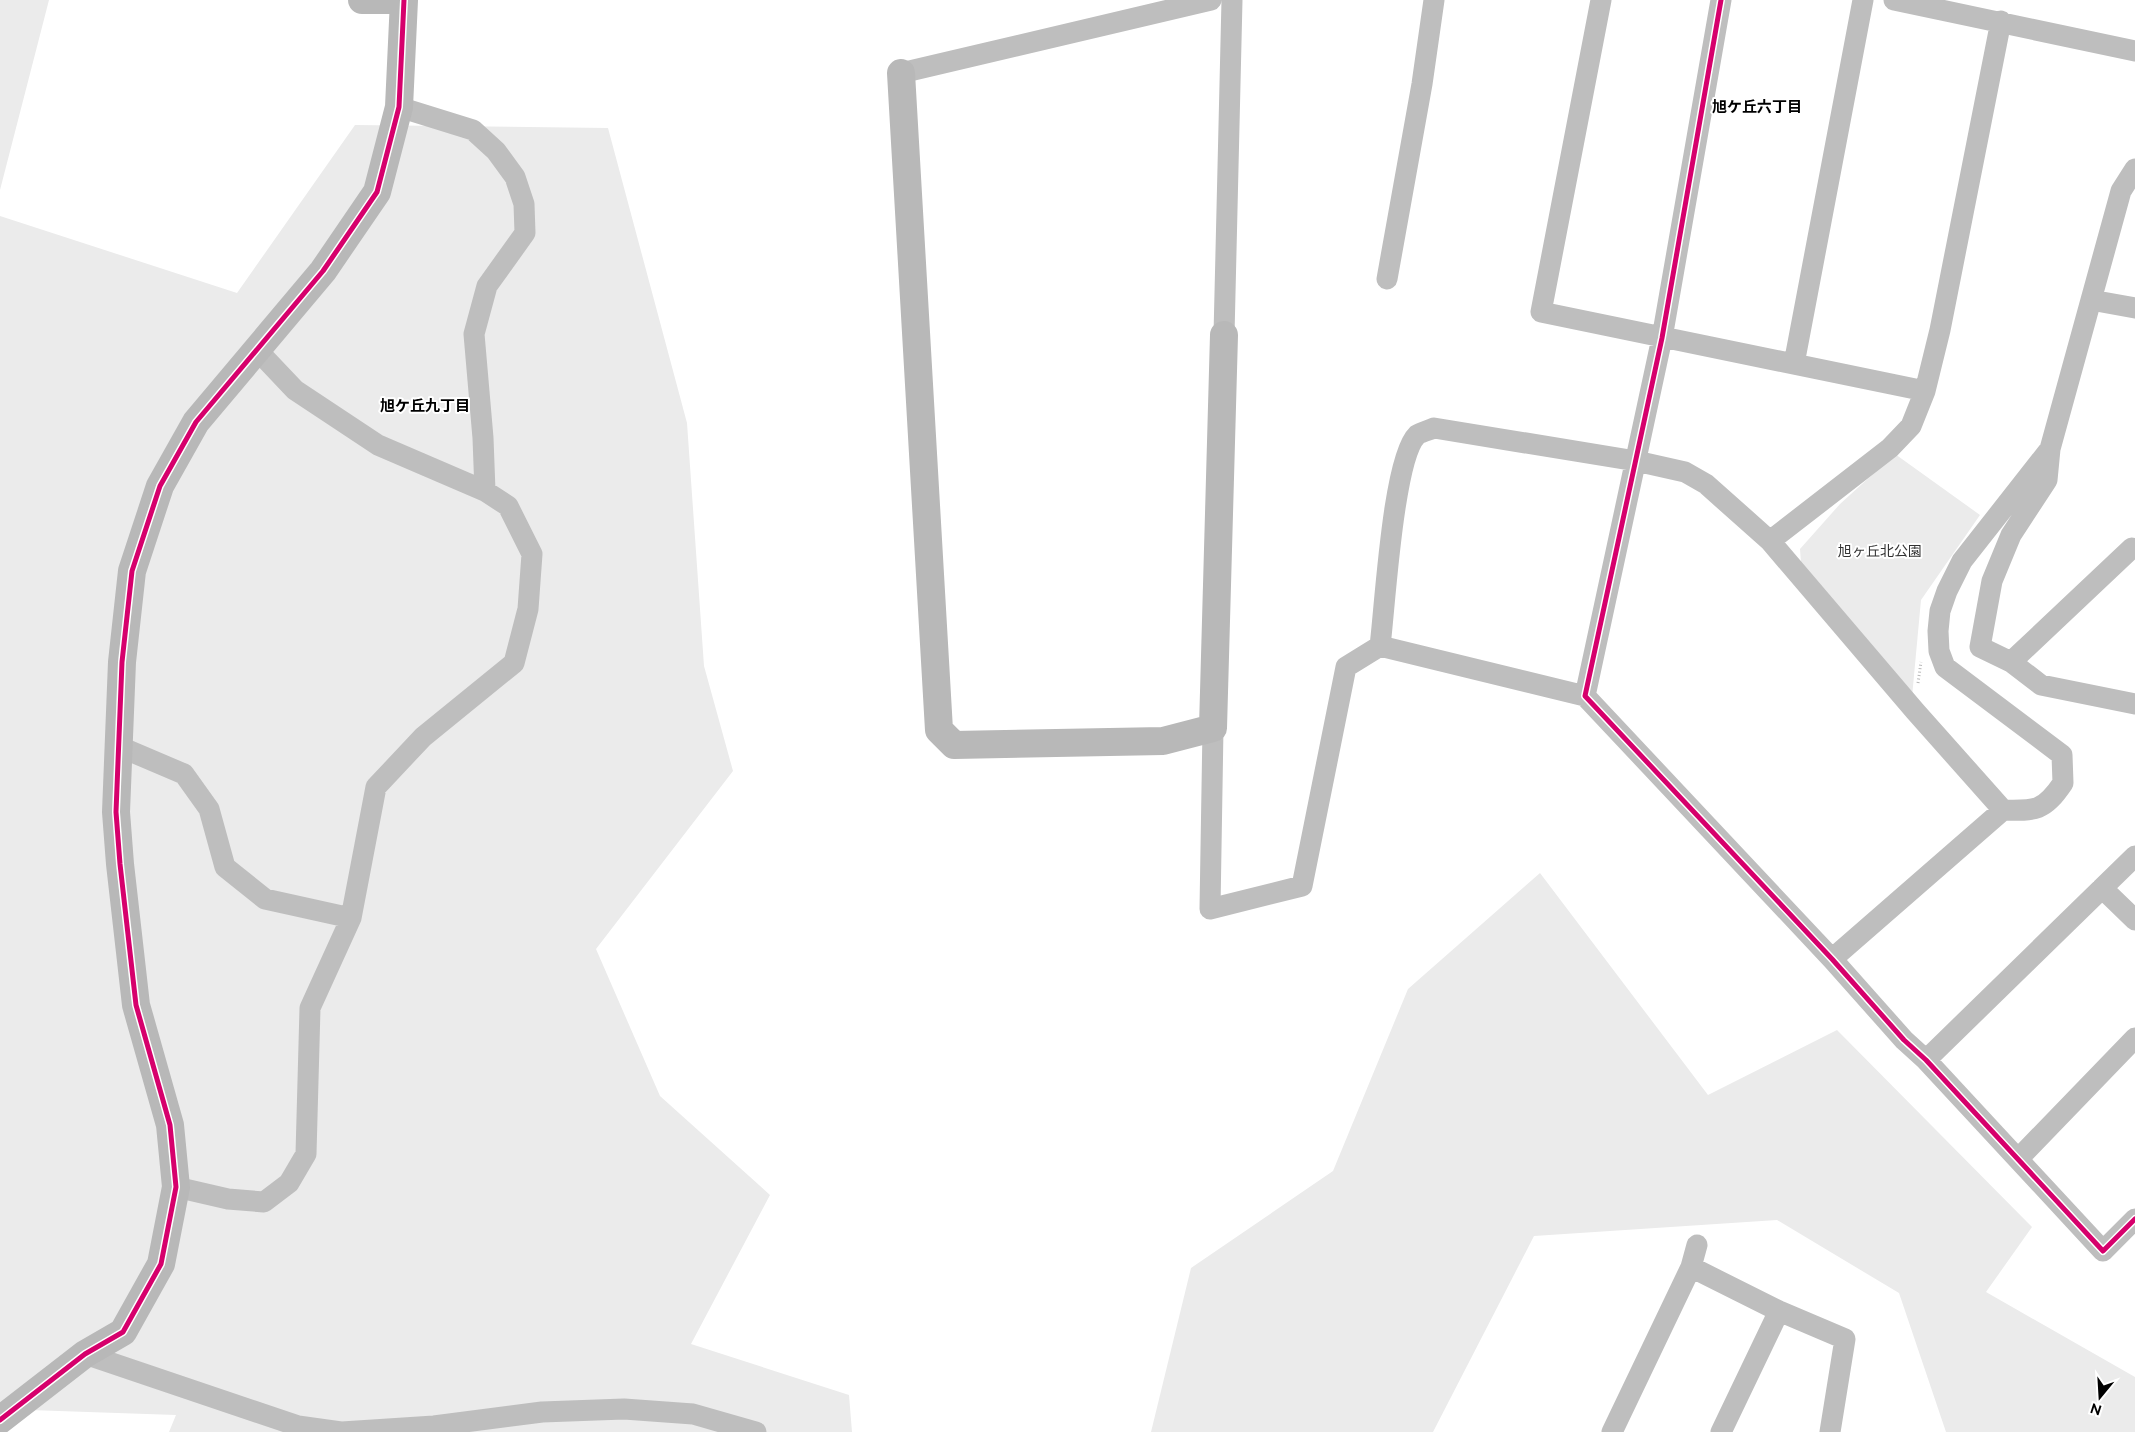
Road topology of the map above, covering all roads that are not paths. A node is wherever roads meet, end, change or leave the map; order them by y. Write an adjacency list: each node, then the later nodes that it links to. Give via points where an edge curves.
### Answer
1 (362, 0): 2 (street)
2 (392, 0)
3 (404, 0): 14 (street)
4 (1210, 0): 13 (street)
5 (1232, 0): 19 (street)
6 (1434, 0): 16 (street)
7 (1601, 0): 20 (street, via 1541,312)
8 (1721, 0): 20 (street)
9 (1863, 0): 22 (street)
10 (1894, 0): 11 (street)
11 (2001, 21): 12 (street); 23 (street)
12 (2135, 51)
13 (901, 72): 33 (street, via 940,730 954,745 1163,741)
14 (399, 107): 21 (street, via 377,192 322,271); 26 (street, via 473,130 496,151 515,177 524,204 525,233 487,286 474,334 484,438)
15 (2135, 169): 17 (street, via 2121,191)
16 (1387, 279)
17 (2091, 300): 18 (street); 24 (street)
18 (2135, 308)
19 (1224, 335): 33 (street)
20 (1662, 338): 22 (street); 25 (street)
21 (258, 351): 26 (street, via 295,390 378,446); 34 (street, via 196,422 160,486 132,571 122,662)
22 (1794, 364): 23 (street)
23 (1925, 392): 27 (street, via 1911,426 1890,448)
24 (2050, 449): 30 (street, via 2047,480 2011,535 1992,582 1980,647); 35 (street, via 1962,561 1940,611 1939,651 1945,667 2062,755 2063,783 2042,808)
25 (1636, 461): 27 (street, via 1685,472 1706,484); 29 (street, via 1434,428 1417,435 1404,460); 31 (street)
26 (485, 491): 38 (street, via 508,506 532,554 528,609 514,663 423,737 376,787)
27 (1770, 541): 35 (street)
28 (2135, 549): 30 (street, via 2132,548)
29 (1380, 646): 31 (street); 33 (street, via 1346,667 1302,886 1210,910)
30 (2011, 662): 32 (street, via 2041,685)
31 (1585, 696): 40 (street)
32 (2135, 704)
33 (1213, 728)
34 (118, 746): 38 (street, via 184,774 209,809 225,867 265,898); 44 (street, via 116,812 136,1006 170,1125)
35 (2003, 810): 40 (street)
36 (2135, 856): 37 (street)
37 (2102, 888): 39 (street); 42 (street)
38 (351, 918): 44 (street, via 310,1008 306,1154 289,1183 264,1202 228,1199)
39 (2135, 920)
40 (1832, 959): 42 (street)
41 (2135, 1038): 43 (street)
42 (1926, 1060): 43 (street)
43 (2018, 1159): 45 (street, via 2103,1251)
44 (176, 1187): 49 (street, via 161,1264 123,1332)
45 (2135, 1219)
46 (1697, 1245): 47 (street)
47 (1691, 1267): 48 (street); 55 (street)
48 (1779, 1311): 56 (street); 57 (street, via 1845,1339)
49 (84, 1354): 50 (street); 53 (street, via 298,1426)
50 (45, 1384): 51 (street); 52 (street)
51 (0, 1401)
52 (0, 1420)
53 (341, 1432): 54 (street, via 434,1426 542,1412 624,1409 694,1414)
54 (756, 1432)
55 (1612, 1432)
56 (1721, 1432)
57 (1830, 1432)

